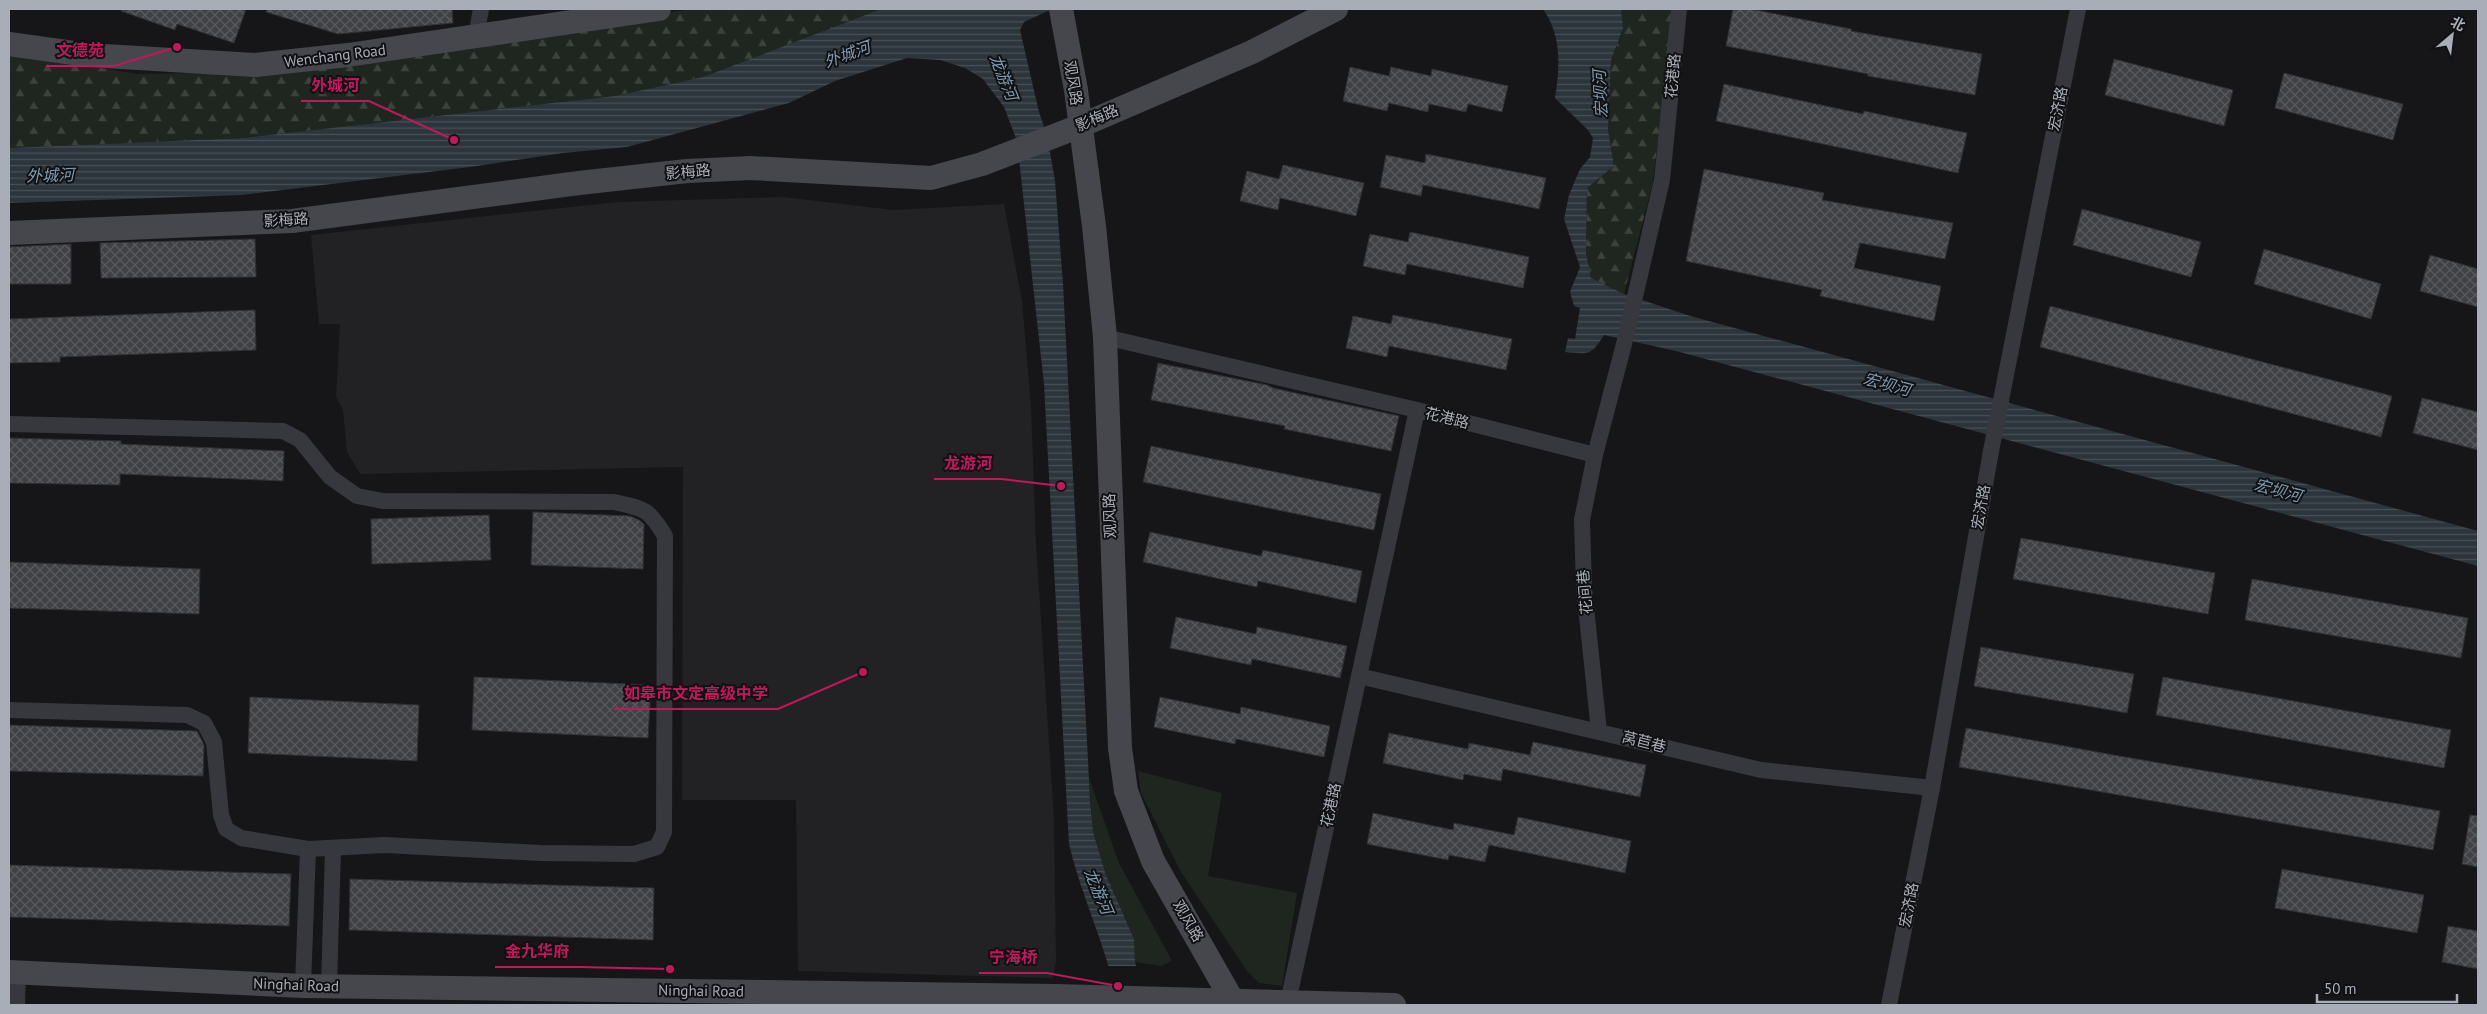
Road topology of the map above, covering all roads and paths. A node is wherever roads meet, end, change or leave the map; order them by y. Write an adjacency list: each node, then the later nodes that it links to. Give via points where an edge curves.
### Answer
1 (481, 9): 7 (street)
2 (659, 9): 7 (street, Wenchang Road)
3 (1061, 9): 9 (street, 观风路)
4 (1336, 9): 9 (street, 影梅路, via 1252,52)
5 (1679, 9): 14 (street, 花港路, via 1662,180)
6 (2078, 9): 18 (street, 宏济路, via 1991,451)
7 (476, 36): 8 (street, Wenchang Road, via 256,65 88,55)
8 (9, 44)
9 (1080, 126): 10 (street, 影梅路, via 982,164 931,178 751,168 687,171 292,221); 11 (street, 观风路)
10 (9, 233)
11 (1105, 337): 12 (street); 27 (street, 观风路, via 1120,738 1126,790 1153,861)
12 (1417, 410): 14 (street, 花港路); 15 (street, 花港路)
13 (9, 424): 20 (street, via 283,431 300,440 330,477 357,496 384,501 614,502 641,508 652,515 664,536 664,832 657,847 634,854 384,845)
14 (1595, 455): 17 (street, 花间巷, via 1582,520 1584,588)
15 (1359, 676): 17 (street, 莴苣巷); 26 (street, 花港路)
16 (9, 710): 19 (street, via 187,715 204,723 214,742 221,815 226,829 241,838)
17 (1599, 731): 18 (street, 莴苣巷, via 1761,770)
18 (1932, 788): 30 (street, 宏济路)
19 (308, 849): 20 (street); 22 (street)
20 (333, 849): 23 (street)
21 (14, 972): 22 (street, Ninghai Road); 28 (street)
22 (302, 986): 23 (street, Ninghai Road)
23 (329, 986): 24 (street, Ninghai Road)
24 (605, 997): 25 (street, Ninghai Road)
25 (647, 997): 27 (street, Ninghai Road, via 1064,996)
26 (1288, 1002): 27 (street, Ninghai Road); 29 (street, Ninghai Road)
27 (1234, 1003)
28 (17, 1005)
29 (1394, 1005)
30 (1889, 1005)

